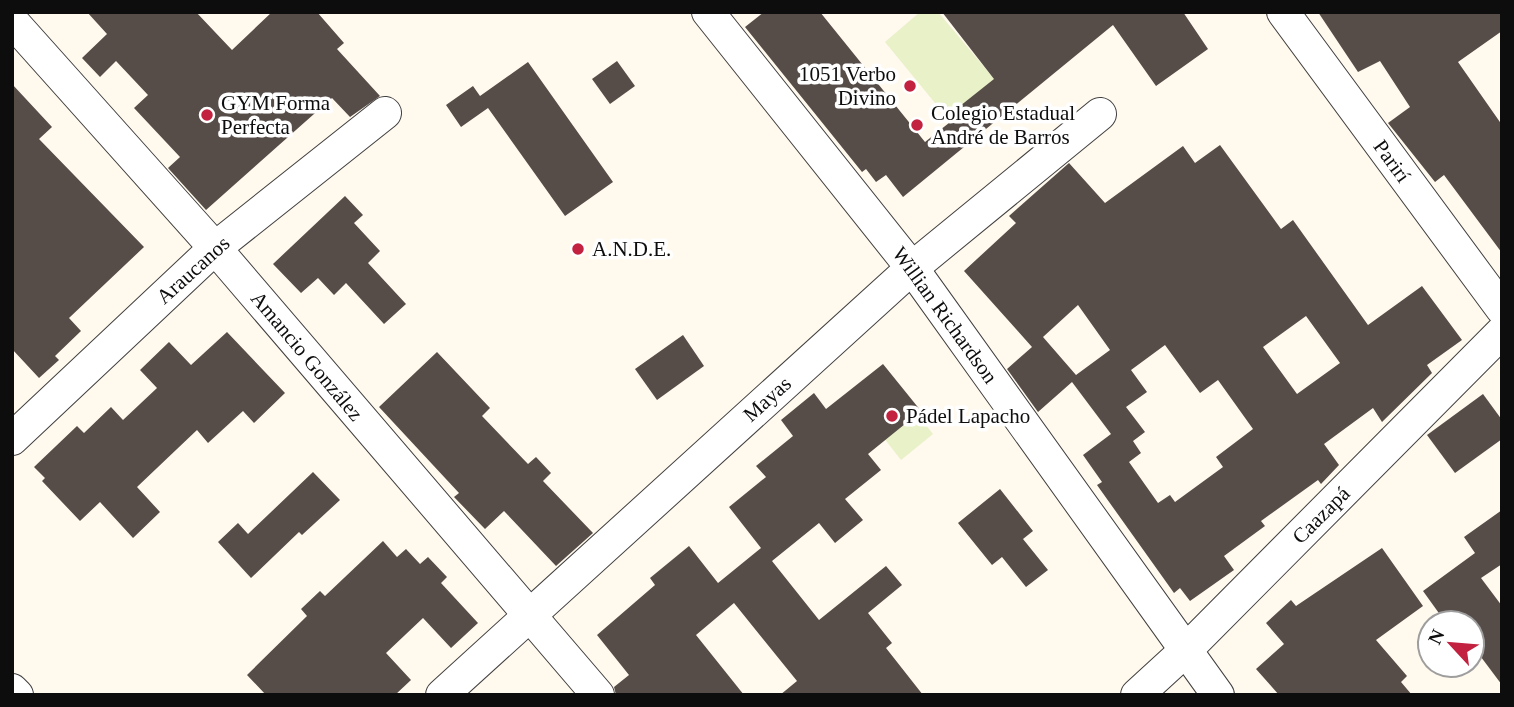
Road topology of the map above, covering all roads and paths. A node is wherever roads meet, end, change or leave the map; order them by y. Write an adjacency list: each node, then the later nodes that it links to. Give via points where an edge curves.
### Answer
1 (708, 12): 7 (street, Willian Richardson)
2 (1283, 12): 8 (street, Parirí)
3 (12, 21): 6 (street, Amancio González)
4 (385, 113): 6 (street, Araucanos)
5 (1100, 114): 7 (street, Mayas)
6 (215, 248): 10 (street, Araucanos); 11 (street, Amancio González)
7 (912, 268): 11 (street, Mayas); 12 (street, Willian Richardson)
8 (1502, 309)
9 (1502, 332): 12 (street, Caazapá)
10 (12, 439)
11 (528, 615): 15 (street, Mayas); 16 (street, Amancio González)
12 (1185, 651): 17 (street, Caazapá); 18 (street, Willian Richardson)
13 (12, 690): 14 (street)
14 (17, 695)
15 (442, 695)
16 (598, 695)
17 (1138, 695)
18 (1218, 695)

